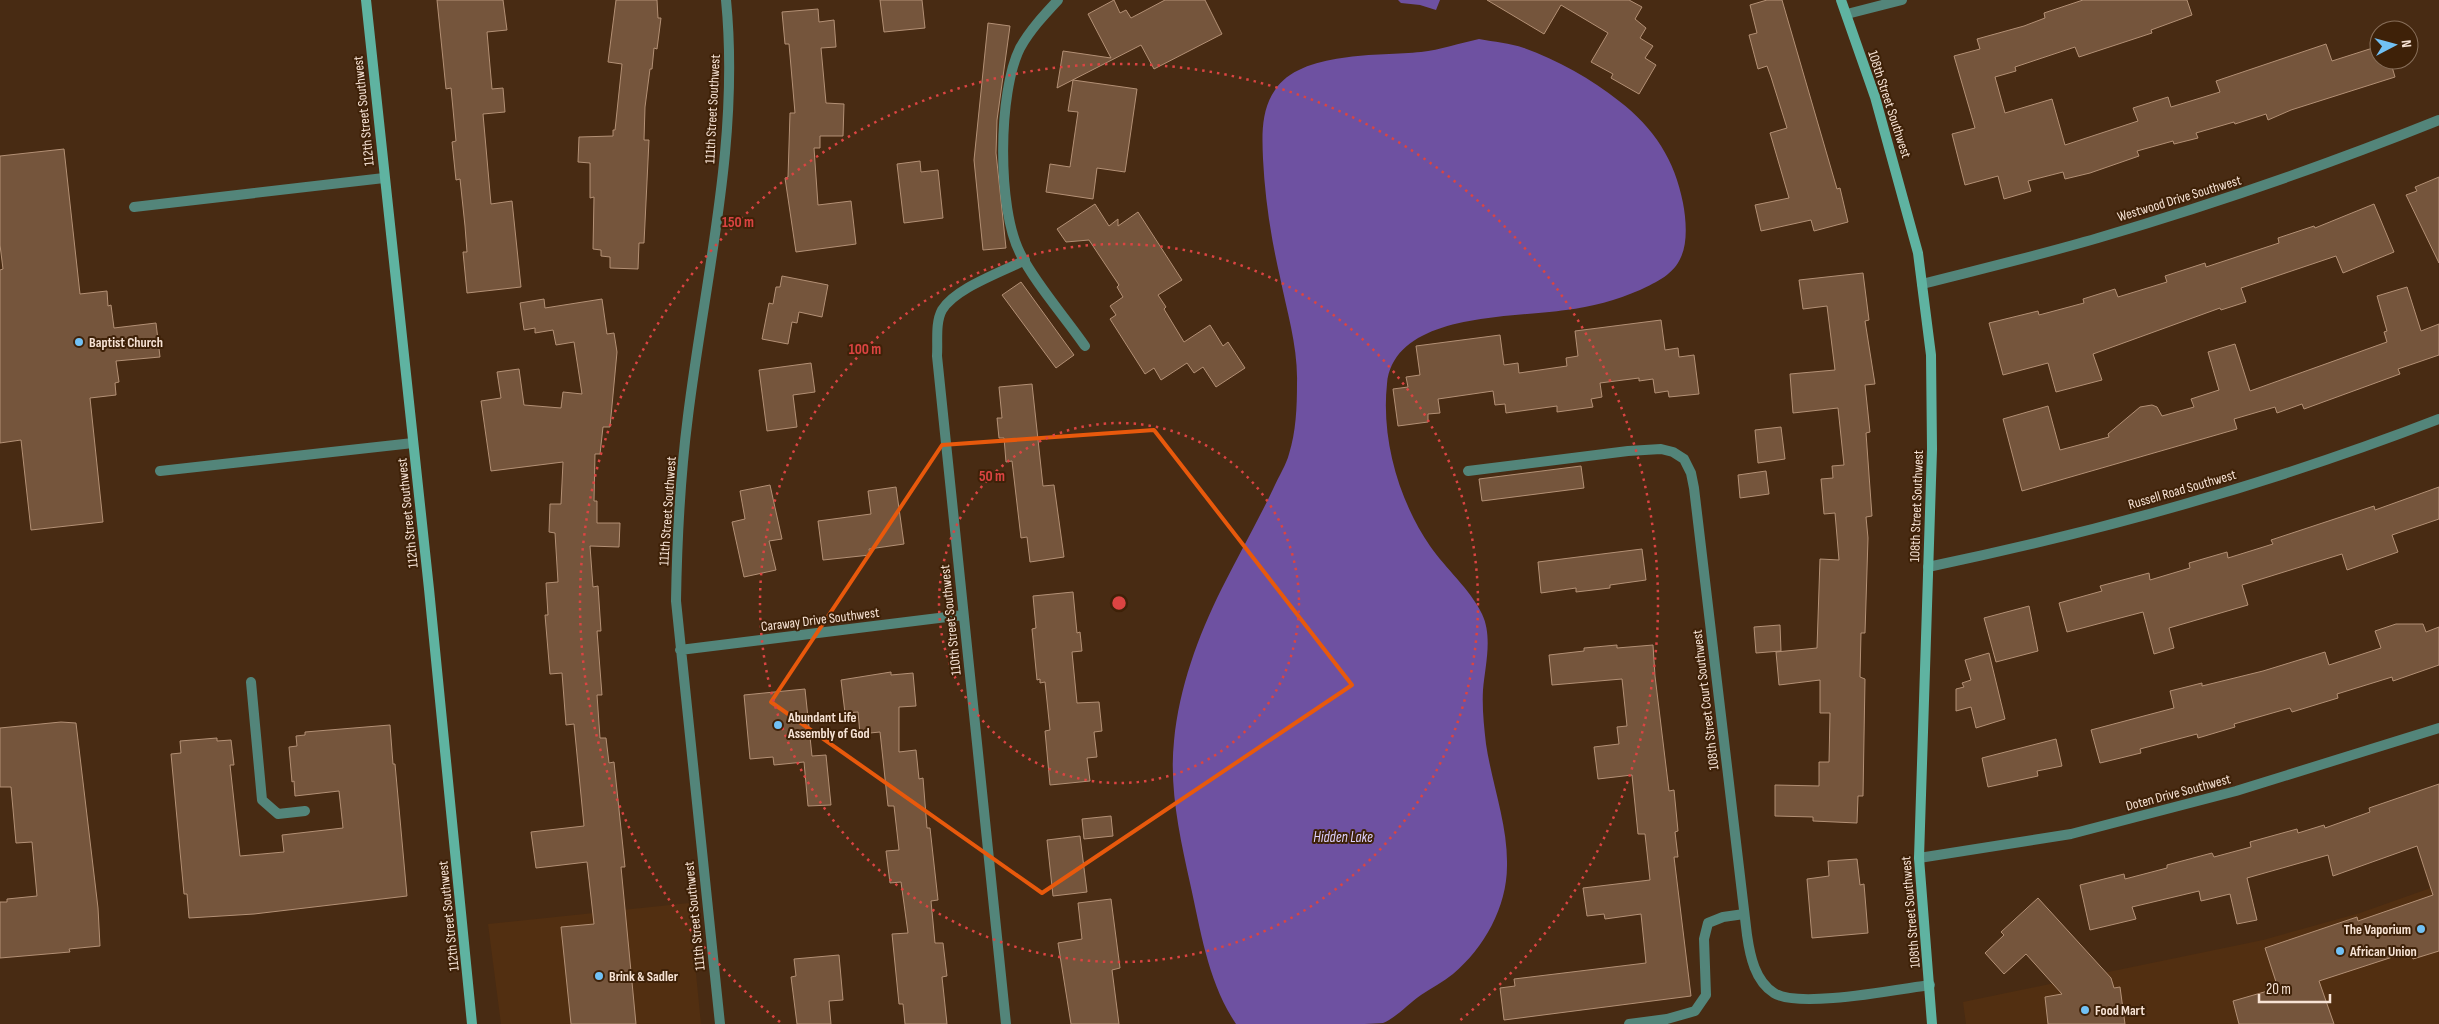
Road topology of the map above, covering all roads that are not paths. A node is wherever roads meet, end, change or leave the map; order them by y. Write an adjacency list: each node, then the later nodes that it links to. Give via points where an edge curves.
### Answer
1 (366, 0): 8 (street, 112th Street Southwest)
2 (726, 0): 19 (street, 111th Street Southwest, via 730,69 728,120 716,230 688,417 677,535 676,601)
3 (1058, 0): 10 (street, via 1020,48 1010,74 1004,106 1005,186 1011,222 1019,251)
4 (1841, 0): 6 (street, 108th Street Southwest)
5 (1902, 0): 6 (street)
6 (1847, 14): 11 (street, 108th Street Southwest, via 1896,168 1918,252)
7 (2439, 120): 11 (street, Westwood Drive Southwest, via 2192,210)
8 (384, 178): 9 (street); 14 (street, 112th Street Southwest)
9 (134, 207)
10 (1025, 260): 12 (street); 18 (street, 110th Street Southwest, via 958,294 942,311 940,318 937,356)
11 (1922, 284): 17 (street, 108th Street Southwest, via 1931,355)
12 (1085, 346)
13 (2439, 419): 17 (street, Russell Road Southwest, via 2304,468 2198,500 2029,545)
14 (413, 443): 16 (street); 26 (street, 112th Street Southwest)
15 (1468, 470): 24 (street, 108th Street Court Southwest, via 1648,449 1673,452 1684,459 1696,501)
16 (160, 471)
17 (1928, 567): 23 (street, 108th Street Southwest)
18 (963, 615): 19 (street, Caraway Drive Southwest); 28 (street, 110th Street Southwest)
19 (680, 650): 27 (street, 111th Street Southwest)
20 (251, 682): 22 (street, via 262,800 278,814)
21 (2439, 728): 23 (street, Doten Drive Southwest, via 2236,791 2071,834)
22 (305, 811)
23 (1919, 858): 25 (street, 108th Street Southwest)
24 (1744, 914): 25 (street, 108th Street Court Southwest, via 1754,966 1767,987 1780,996 1822,998); 29 (street, via 1708,923 1704,939 1706,995 1695,1012)
25 (1930, 985): 30 (street, 108th Street Southwest)
26 (472, 1024)
27 (720, 1024)
28 (1006, 1024)
29 (1629, 1024)
30 (1932, 1024)

